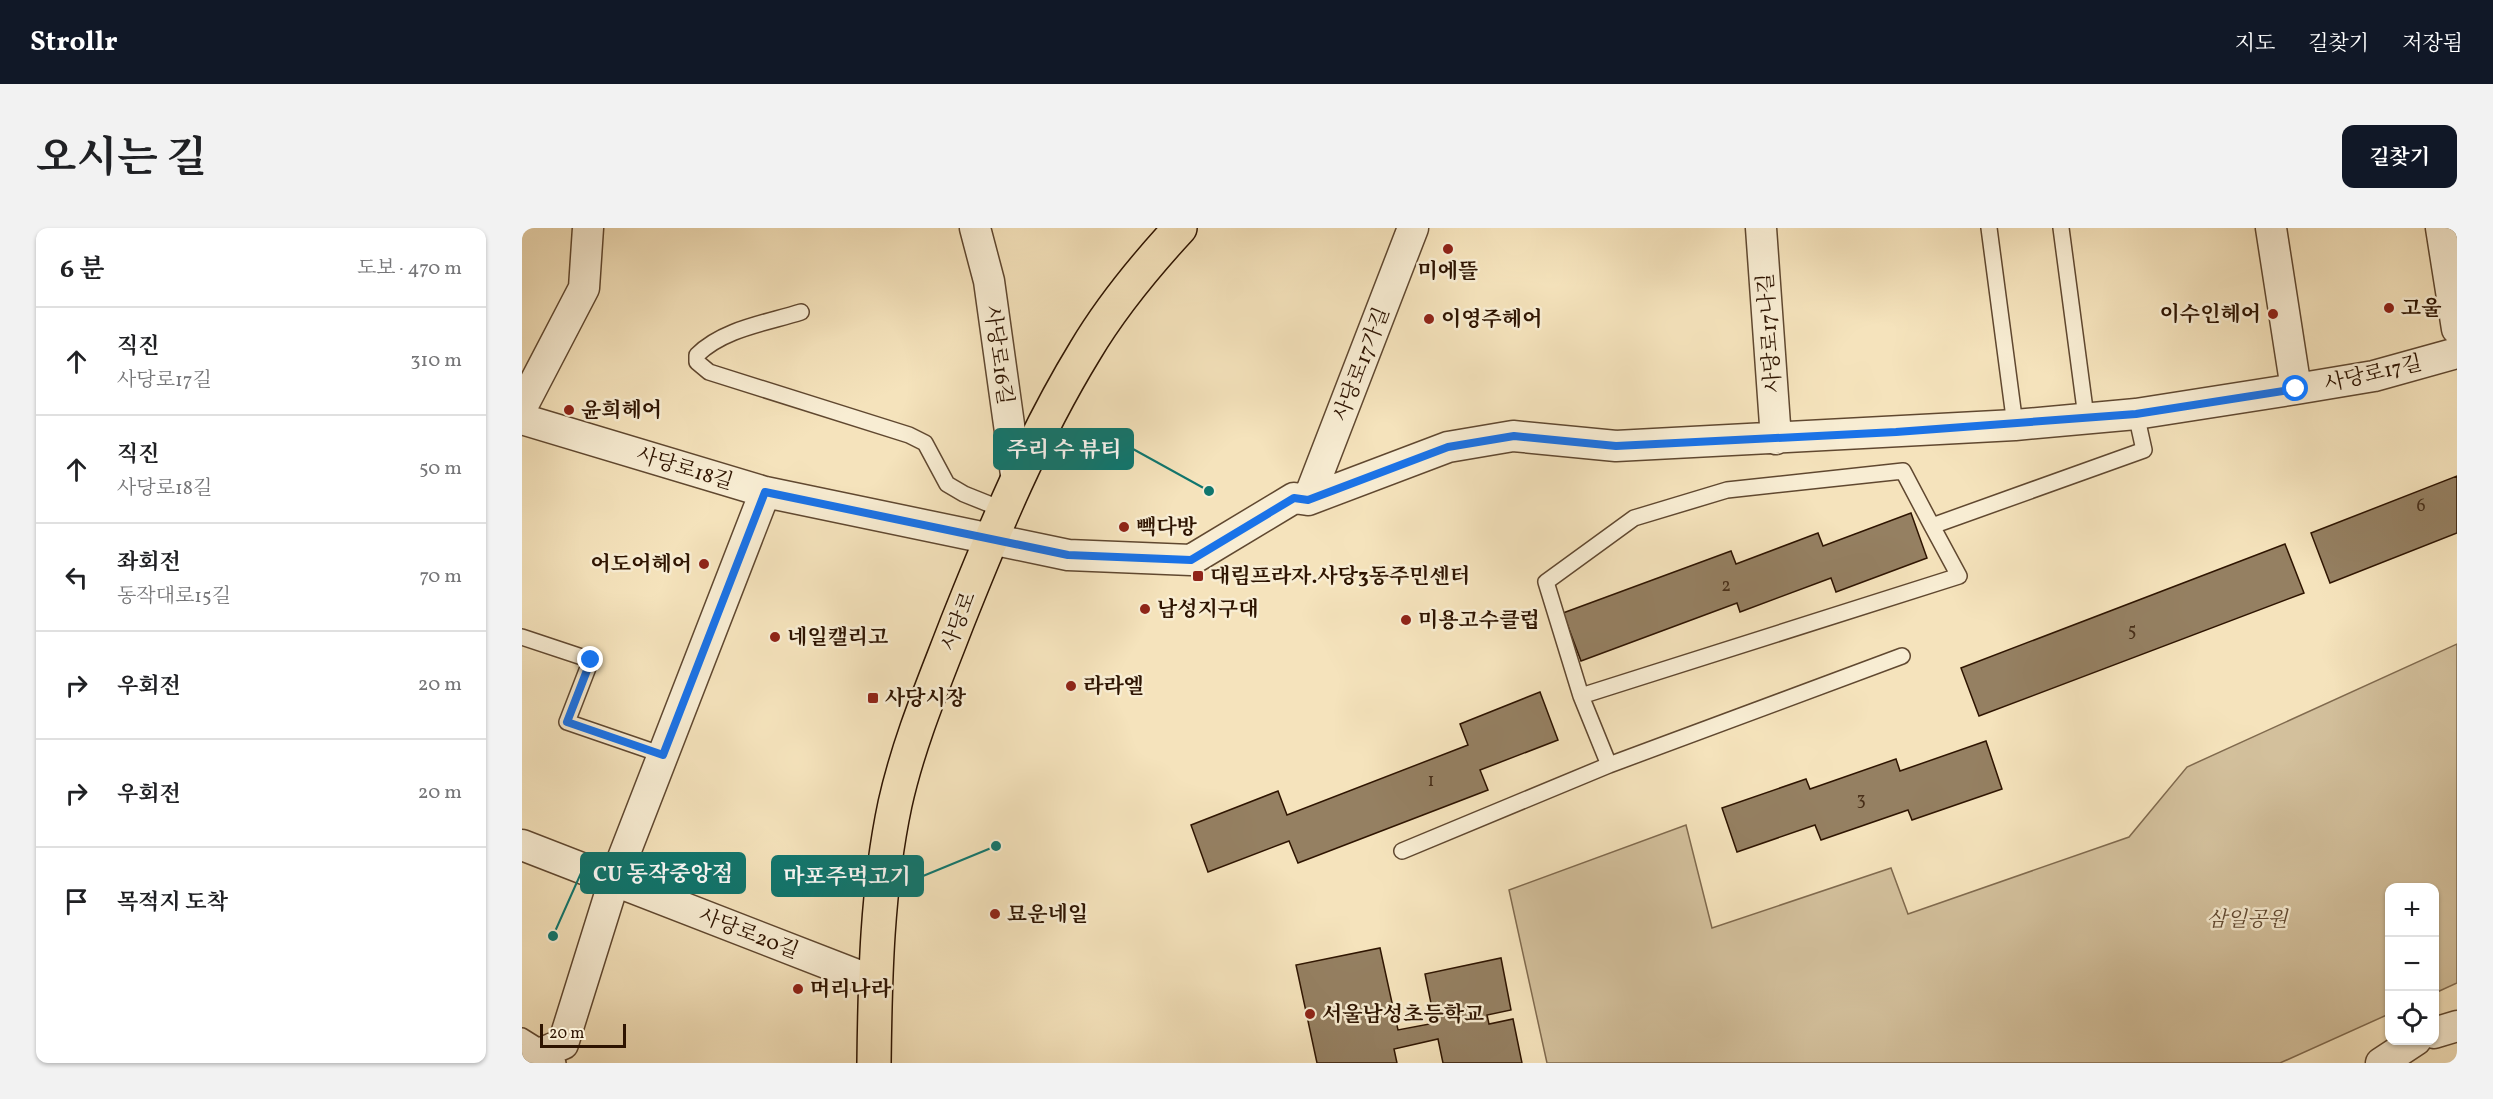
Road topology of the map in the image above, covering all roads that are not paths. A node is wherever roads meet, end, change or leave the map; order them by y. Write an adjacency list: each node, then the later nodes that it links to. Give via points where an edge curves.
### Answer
1 (588, 228): 14 (street, via 584,288)
2 (975, 228): 22 (street, 사당로16길, via 989,281)
3 (1180, 228): 22 (main road, 사당로, via 1148,262 1085,350)
4 (1413, 228): 21 (street, 사당로17가길)
5 (1761, 228): 19 (street, 사당로17나길)
6 (1989, 228): 18 (lane)
7 (2061, 228): 16 (lane)
8 (2271, 228): 13 (street)
9 (2441, 228): 11 (street)
10 (801, 312): 22 (lane, via 707,344 697,355 697,362 708,372 909,435 925,443 947,484)
11 (2457, 329)
12 (2457, 353): 13 (street, 사당로17길, via 2374,376)
13 (2296, 389): 15 (street, 사당로17길)
14 (522, 407)
15 (2136, 414): 16 (street, 사당로17길); 23 (lane, via 2144,450)
16 (2086, 417): 18 (street, 사당로17길)
17 (522, 419): 20 (street, 사당로18길)
18 (2014, 425): 19 (street, 사당로17길)
19 (1776, 439): 21 (street, 사당로17길, via 1616,446 1514,436 1448,447)
20 (765, 492): 22 (street, 사당로18길); 27 (street)
21 (1308, 500): 22 (street, 사당로17길, via 1294,498 1191,560 1068,555)
22 (1004, 510): 32 (main road, 사당로, via 915,731 895,805)
23 (1932, 526): 26 (lane, via 1959,576); 26 (lane, via 1903,471 1726,490 1634,518 1546,582)
24 (522, 638): 27 (lane, via 591,660 567,722)
25 (1902, 656): 28 (lane)
26 (1581, 696): 28 (lane)
27 (663, 755): 31 (street)
28 (1609, 765): 30 (lane)
29 (522, 845): 31 (street, 사당로20길)
30 (1402, 851)
31 (614, 880): 32 (street, 사당로20길); 36 (street, via 563,1044)
32 (875, 982): 37 (main road, 사당로)
33 (2457, 1026): 34 (street)
34 (2439, 1031)
35 (2410, 1045): 38 (street)
36 (537, 1053)
37 (874, 1063)
38 (2381, 1063)

